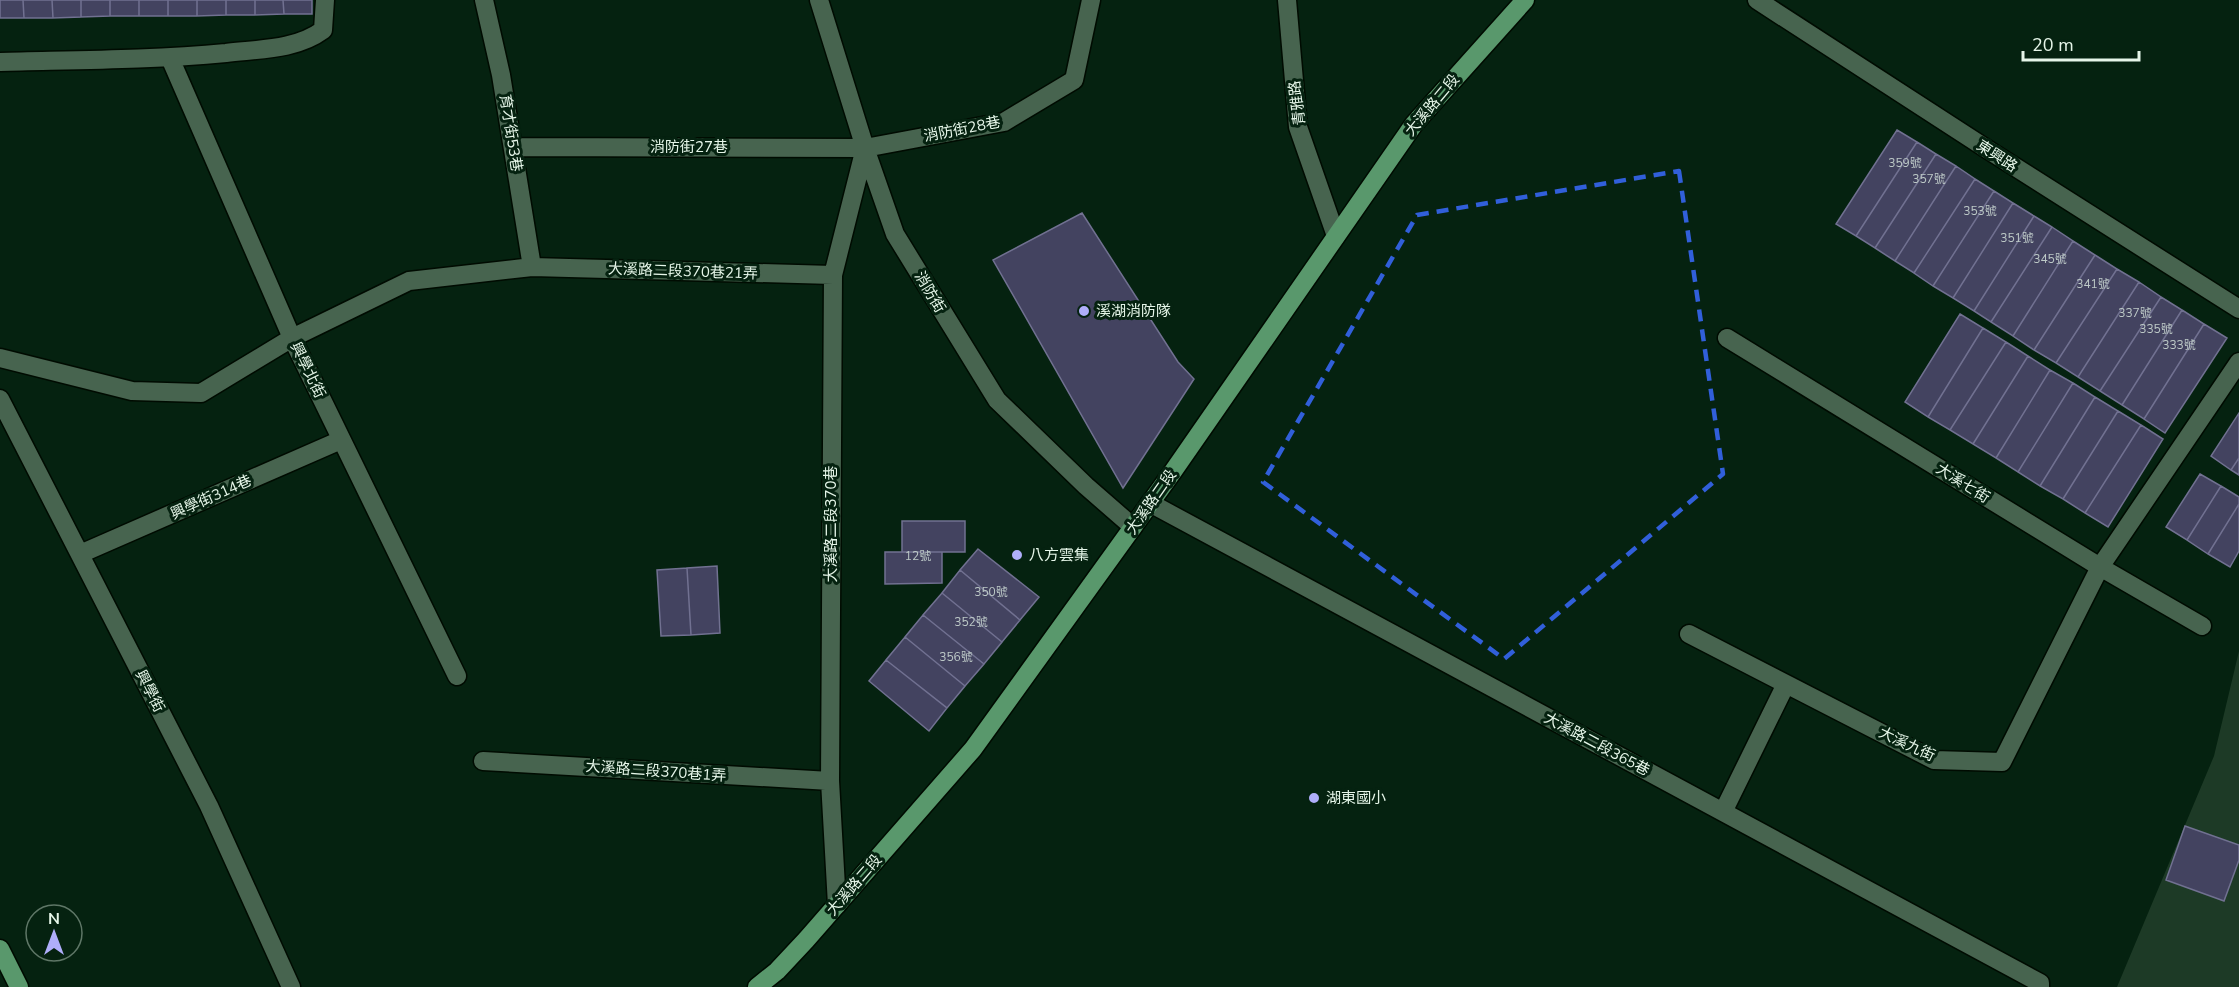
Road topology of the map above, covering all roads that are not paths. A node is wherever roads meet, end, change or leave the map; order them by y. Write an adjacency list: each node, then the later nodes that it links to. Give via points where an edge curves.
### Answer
1 (325, 0): 8 (street, via 323,30 311,39 281,47)
2 (484, 0): 10 (street, 育才街53巷)
3 (819, 0): 11 (street, 消防街)
4 (1091, 0): 11 (street, 消防街28巷, via 1074,80 1004,122)
5 (1287, 0): 12 (street, 青雅路, via 1298,127)
6 (1525, 0): 12 (main road, 大溪路二段, via 1414,124)
7 (1757, 0): 15 (street, 東興路)
8 (170, 58): 9 (street); 16 (street, 興學北街)
9 (0, 62)
10 (513, 147): 11 (street, 消防街27巷); 13 (street, 育才街53巷)
11 (865, 148): 14 (street, 大溪路二段370巷); 23 (street, 消防街, via 895,234 997,400)
12 (1336, 236): 22 (main road, 大溪路二段)
13 (532, 267): 14 (street, 大溪路二段370巷21弄); 16 (street, 大溪路二段370巷21弄, via 409,281)
14 (833, 275): 31 (street, 大溪路二段370巷)
15 (2239, 309)
16 (292, 338): 18 (street, 大溪路二段370巷21弄, via 201,393 132,391); 21 (street, 興學北街)
17 (1727, 338): 25 (street, 大溪七街)
18 (0, 358)
19 (2239, 362): 25 (street)
20 (0, 399): 24 (street, 興學街)
21 (341, 440): 24 (street, 興學街314巷); 28 (street, 興學北街)
22 (1150, 503): 23 (main road, 大溪路二段); 32 (street, 大溪路二段365巷)
23 (1133, 527): 33 (main road, 大溪路二段, via 972,749)
24 (80, 554): 37 (street, 興學街, via 209,806)
25 (2100, 567): 26 (street, 大溪七街); 29 (street, 大溪九街, via 2002,762 1934,760)
26 (2202, 626)
27 (1689, 634): 29 (street, 大溪九街)
28 (457, 676)
29 (1786, 684): 32 (street)
30 (483, 761): 31 (street, 大溪路二段370巷1弄)
31 (830, 781): 33 (street, 大溪路二段370巷)
32 (1723, 812): 39 (street, 大溪路二段365巷, via 2040,983)
33 (837, 904): 35 (main road, 大溪路二段)
34 (0, 949): 36 (main road)
35 (774, 979): 38 (main road, 大溪路二段)
36 (19, 987)
37 (291, 987)
38 (757, 987)
39 (2040, 987)

